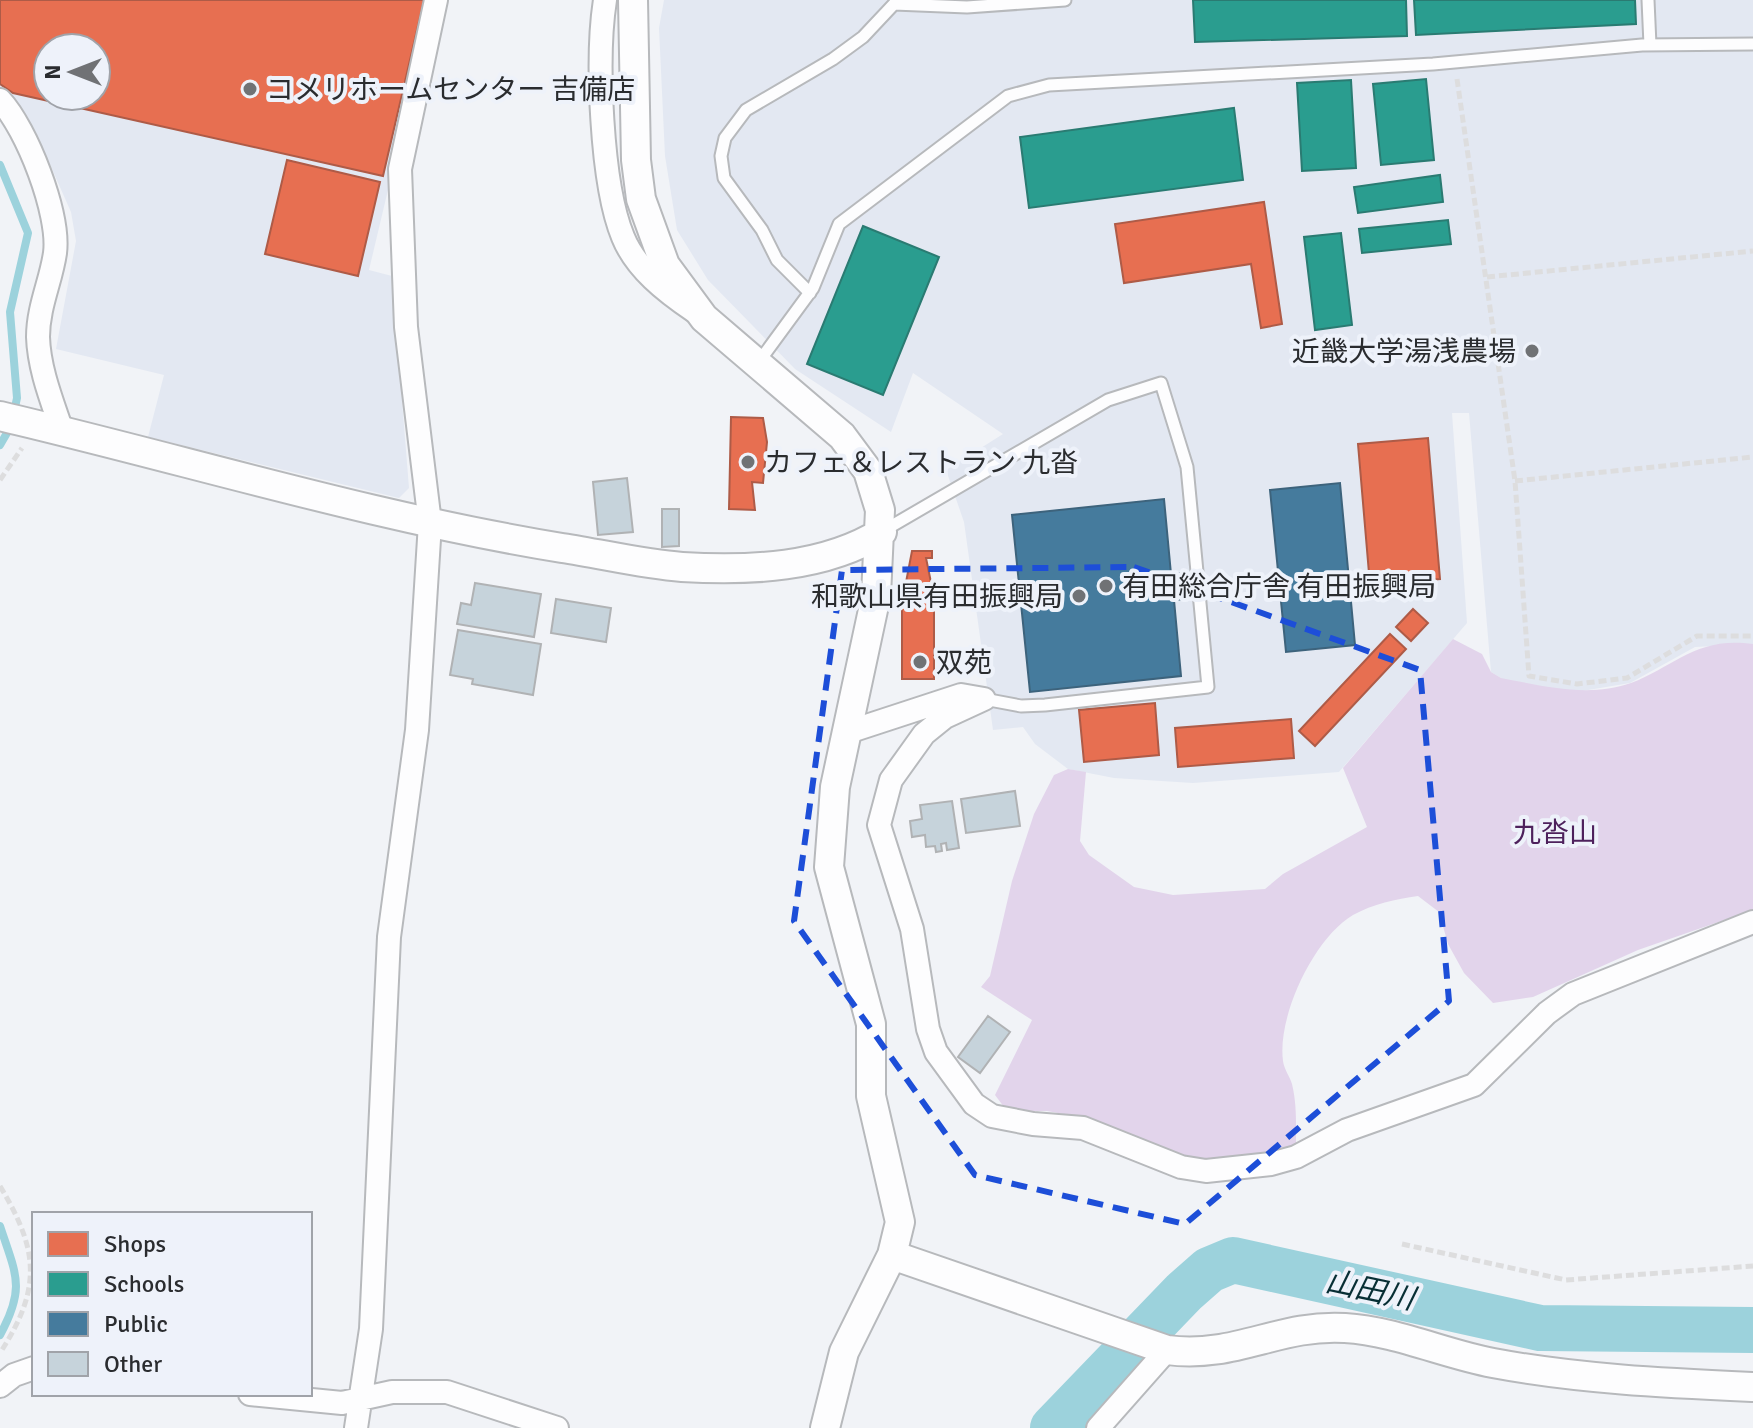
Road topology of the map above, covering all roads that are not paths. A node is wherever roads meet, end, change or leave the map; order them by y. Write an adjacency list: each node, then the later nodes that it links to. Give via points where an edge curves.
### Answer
1 (436, 0): 14 (street, via 400,169 406,327)
2 (605, 0): 10 (street, via 606,146 623,237 645,271)
3 (633, 0): 10 (street, via 641,199 665,265)
4 (1065, 0): 9 (lane, via 967,7 894,4 833,59 746,110 725,138 724,178 777,260)
5 (1648, 0): 7 (lane)
6 (1753, 44): 7 (lane)
7 (1650, 45): 9 (lane, via 1049,85 1008,96 839,224)
8 (0, 100): 13 (street, via 21,132 52,213 55,254 38,335)
9 (810, 293): 11 (lane)
10 (704, 318): 11 (street)
11 (757, 364): 15 (street, via 825,418 856,454 876,490)
12 (0, 416): 13 (street)
13 (45, 427): 14 (street)
14 (430, 523): 15 (street, via 682,567 826,558 855,549); 25 (street, via 417,730 389,937 371,1329)
15 (882, 532): 16 (lane, via 1108,400 1161,383 1187,467 1208,687 1045,705); 17 (street, via 876,596)
16 (984, 699): 17 (street, via 961,695); 18 (street, via 945,717 924,734 891,780 879,825 912,929 936,1052 974,1104 992,1116 1103,1133 1193,1169 1229,1171 1271,1164 1347,1130 1474,1085 1573,994)
17 (848, 732): 19 (street, via 831,816 829,867 871,1024 871,1096 900,1222)
18 (1753, 922)
19 (892, 1255): 20 (street); 28 (street, via 844,1352)
20 (1167, 1350): 23 (street, via 1195,1354 1235,1349 1290,1331 1351,1329 1519,1368); 29 (street)
21 (32, 1369): 22 (street)
22 (0, 1386)
23 (1753, 1387)
24 (265, 1396): 25 (street, via 317,1403)
25 (361, 1400): 26 (street); 27 (street, via 392,1392 447,1392)
26 (356, 1428)
27 (557, 1428)
28 (825, 1428)
29 (1098, 1428)

